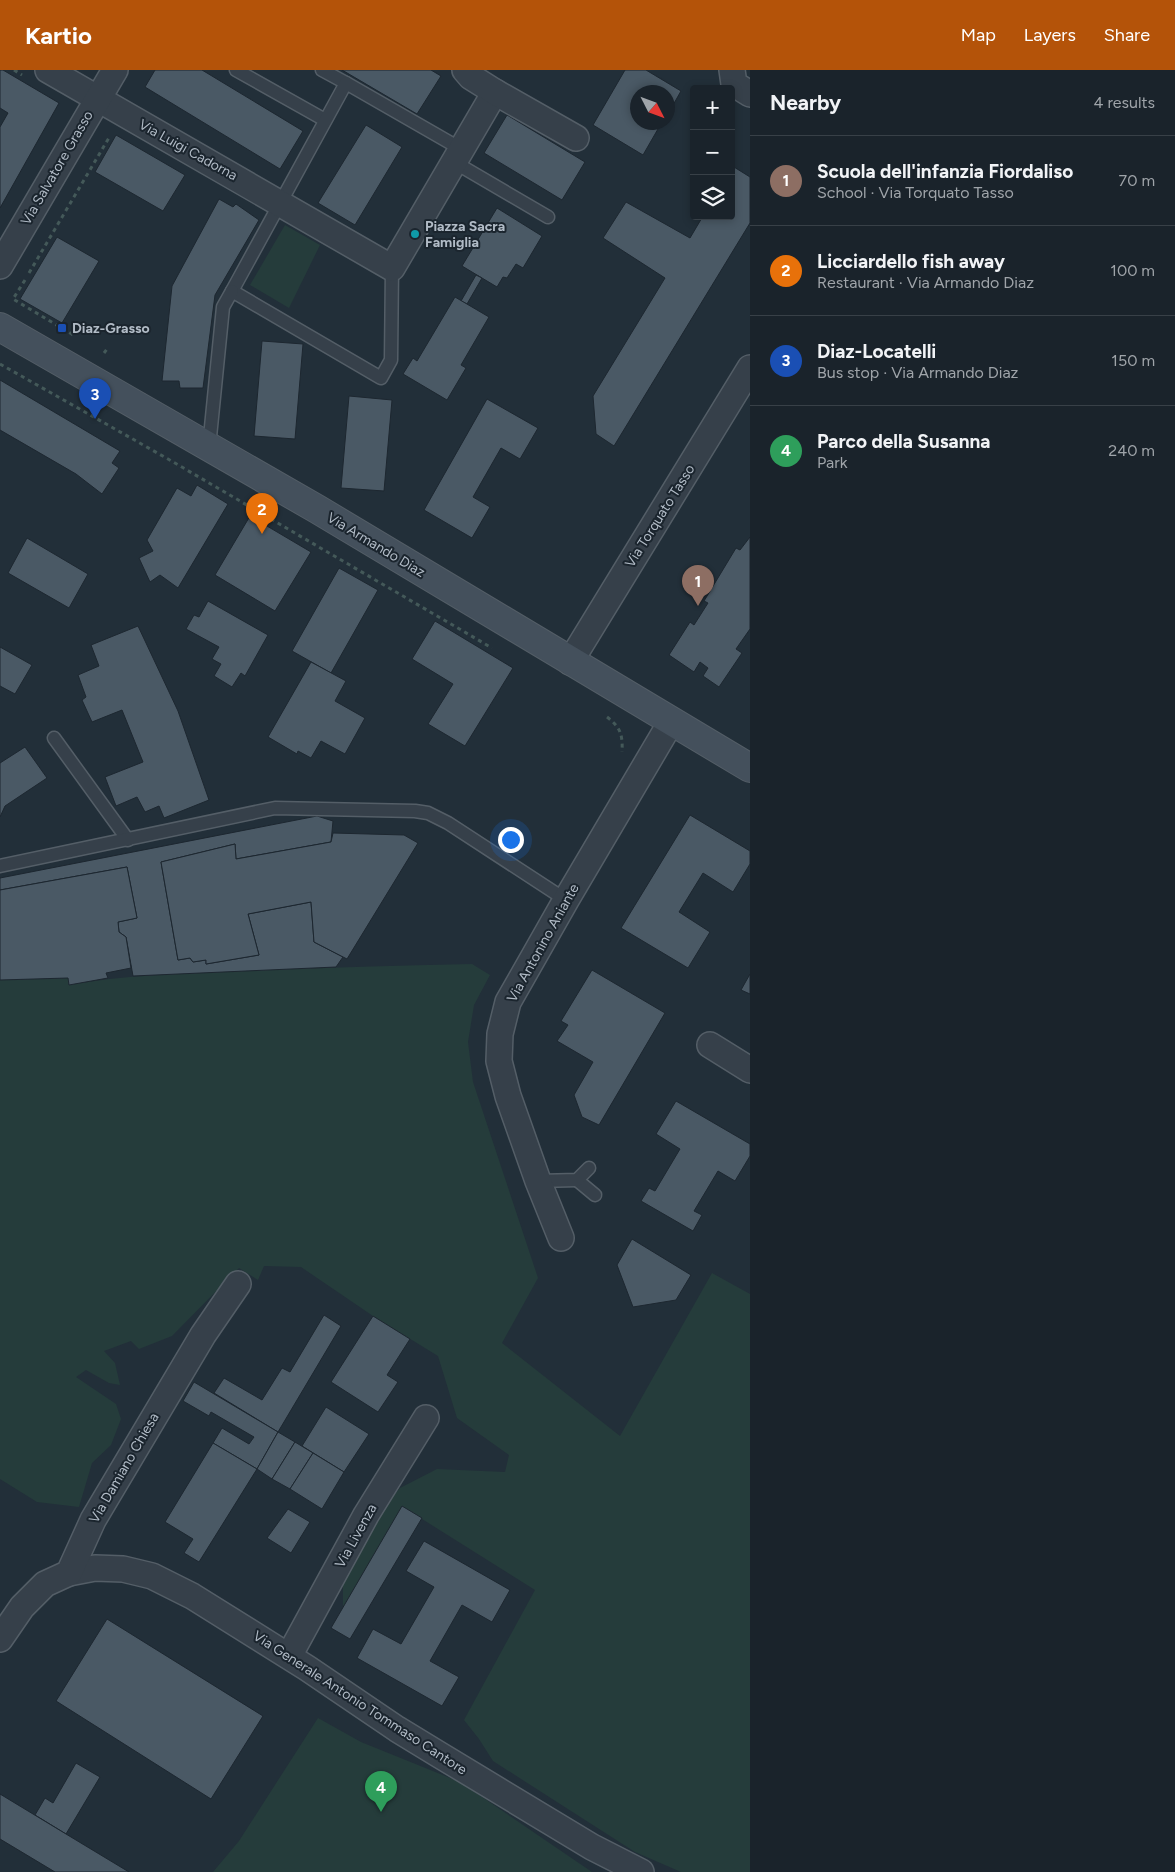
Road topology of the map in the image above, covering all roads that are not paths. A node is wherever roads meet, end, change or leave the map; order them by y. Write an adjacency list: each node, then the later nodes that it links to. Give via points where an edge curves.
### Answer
1 (115, 70): 10 (street, Via Salvatore Grasso)
2 (236, 70): 11 (lane)
3 (322, 70): 7 (lane)
4 (465, 70): 8 (street)
5 (732, 70): 9 (street, via 734,84)
6 (39, 75): 10 (street, Via Luigi Cadorna)
7 (346, 83): 11 (lane); 13 (lane)
8 (495, 92): 12 (street); 13 (street)
9 (750, 94)
10 (98, 99): 14 (street, Via Luigi Cadorna); 16 (street, Via Salvatore Grasso)
11 (325, 120): 14 (lane)
12 (576, 138)
13 (458, 155): 15 (lane); 17 (street)
14 (280, 202): 17 (street, Via Luigi Cadorna); 18 (lane)
15 (548, 217)
16 (0, 266)
17 (392, 268): 18 (lane, via 391,360 381,378)
18 (232, 291): 21 (lane, via 223,307)
19 (0, 327): 21 (main road, Via Armando Diaz)
20 (750, 369): 22 (street, Via Torquato Tasso)
21 (209, 448): 22 (main road, Via Armando Diaz, via 317,509)
22 (570, 662): 23 (main road, Via Armando Diaz)
23 (671, 722): 25 (main road, Via Armando Diaz); 28 (street, Via Antonino Aniante)
24 (54, 738): 26 (lane)
25 (750, 768)
26 (128, 840): 27 (lane); 28 (lane, via 275,808 415,811 428,813 448,823)
27 (0, 866)
28 (566, 900): 33 (street, Via Antonino Aniante, via 508,1002 500,1034 499,1061 508,1096)
29 (710, 1045): 30 (street)
30 (750, 1070)
31 (590, 1168): 32 (lane)
32 (577, 1180): 33 (lane); 34 (lane)
33 (538, 1181): 35 (street, Via Antonino Aniante)
34 (594, 1195)
35 (561, 1238)
36 (238, 1284): 38 (street, Via Damiano Chiesa, via 203,1335 93,1520)
37 (426, 1418): 40 (street, Via Livenza, via 366,1515)
38 (69, 1574): 39 (street, via 45,1584 22,1607); 40 (street, Via Generale Antonio Tommaso Cantore, via 95,1568 124,1569 152,1576 192,1596)
39 (0, 1639)
40 (289, 1656): 41 (street, Via Generale Antonio Tommaso Cantore, via 438,1754 592,1847)
41 (641, 1872)

